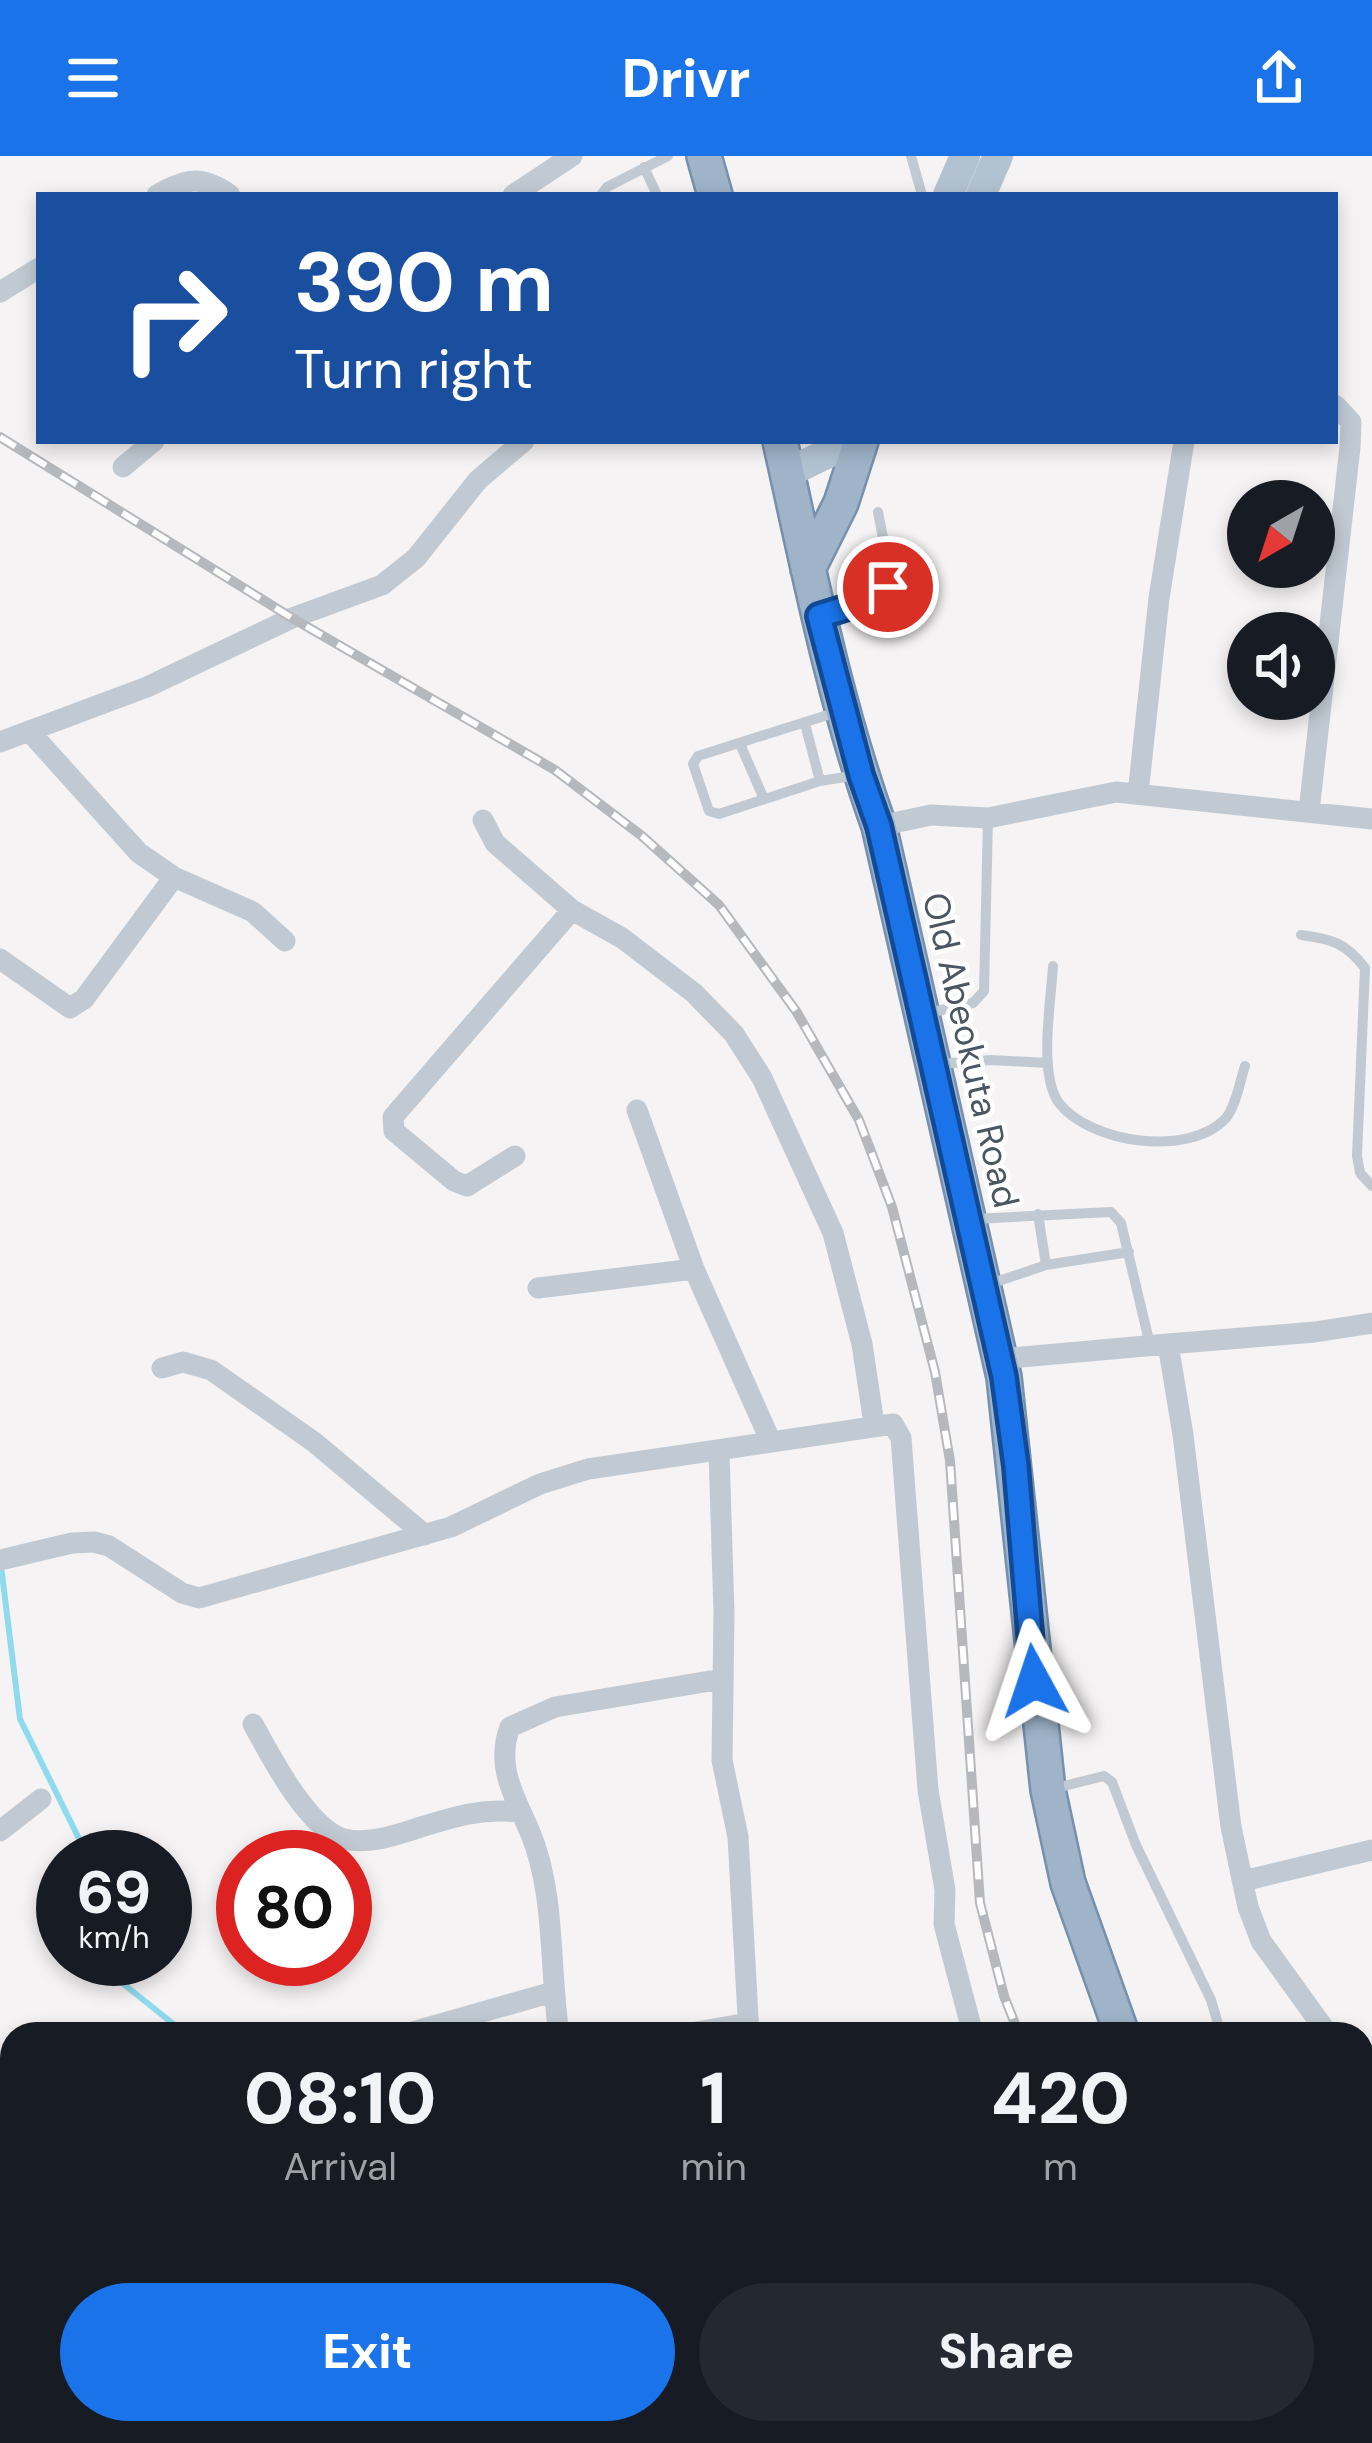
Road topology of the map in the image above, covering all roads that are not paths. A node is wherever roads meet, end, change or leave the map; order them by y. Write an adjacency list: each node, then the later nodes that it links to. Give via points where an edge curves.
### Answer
1 (572, 156): 10 (street)
2 (668, 156): 7 (lane)
3 (704, 156): 13 (highway)
4 (911, 156): 14 (lane)
5 (965, 156): 15 (main road)
6 (998, 156): 16 (main road)
7 (644, 167): 11 (lane); 12 (lane)
8 (162, 192): 9 (street, via 196,179)
9 (226, 192)
10 (518, 192)
11 (603, 192)
12 (656, 192)
13 (714, 192)
14 (921, 192)
15 (949, 192)
16 (982, 192)
17 (36, 270): 18 (street)
18 (0, 292)
19 (1338, 408): 39 (street, via 1351,422 1350,447)
20 (150, 444): 26 (street)
21 (520, 444): 32 (street, via 382,585)
22 (843, 444): 25 (main road)
23 (856, 444): 28 (highway, via 841,503)
24 (1184, 444): 37 (street)
25 (783, 457): 28 (highway, Old Abeokuta Road)
26 (123, 466)
27 (878, 512): 29 (lane, via 888,587)
28 (808, 569): 29 (highway, Old Abeokuta Road)
29 (819, 616): 30 (highway, Old Abeokuta Road)
30 (844, 710): 31 (lane); 35 (highway, Old Abeokuta Road)
31 (805, 724): 34 (lane); 36 (lane)
32 (29, 731): 33 (street); 44 (street, via 111,825)
33 (0, 742)
34 (740, 744): 38 (lane); 38 (lane, via 693,764 709,811)
35 (861, 775): 36 (lane); 43 (highway, Old Abeokuta Road)
36 (820, 781): 38 (lane)
37 (1138, 794): 39 (street); 40 (street)
38 (764, 799)
39 (1309, 811): 41 (street)
40 (988, 818): 43 (street, via 931,815); 50 (lane, via 984,991 973,1003)
41 (1372, 819)
42 (483, 820): 45 (street, via 495,843)
43 (879, 826): 50 (highway, Old Abeokuta Road)
44 (174, 877): 47 (street, via 253,912); 48 (street, via 70,1009)
45 (572, 910): 55 (street, via 393,1117 394,1131 467,1186); 68 (street, via 694,993 762,1078 833,1233)
46 (1301, 935): 56 (lane, via 1338,940 1365,968 1358,1156)
47 (285, 940)
48 (0, 958)
49 (1053, 967): 51 (lane)
50 (921, 1015): 52 (highway, Old Abeokuta Road)
51 (1048, 1063): 52 (lane); 53 (lane, via 1057,1101 1085,1125 1163,1144 1194,1140 1228,1116)
52 (935, 1064): 58 (highway, Old Abeokuta Road)
53 (1245, 1066)
54 (638, 1110): 61 (street)
55 (515, 1156)
56 (1372, 1186)
57 (1038, 1214): 58 (lane); 59 (lane, via 1111,1212); 60 (lane)
58 (970, 1219): 62 (highway, Old Abeokuta Road)
59 (1129, 1252): 60 (lane); 65 (lane)
60 (1046, 1265): 62 (lane)
61 (694, 1269): 63 (street); 69 (street)
62 (984, 1287): 66 (highway, Old Abeokuta Road)
63 (538, 1288)
64 (1372, 1323): 65 (street)
65 (1159, 1344): 66 (street); 82 (street, via 1183,1435)
66 (1000, 1359): 76 (highway, Old Abeokuta Road)
67 (162, 1368): 71 (street, via 183,1362 211,1370)
68 (874, 1424): 69 (street); 87 (street, via 893,1424 902,1438 928,1790 944,1924)
69 (771, 1442): 70 (street)
70 (719, 1452): 71 (street, via 567,1474); 73 (street)
71 (425, 1535): 72 (street, via 199,1598 94,1542)
72 (0, 1560)
73 (722, 1678): 75 (street, via 555,1707 519,1721 505,1742); 86 (street, via 722,1760 738,1837)
74 (253, 1724): 78 (street, via 330,1834 364,1841)
75 (508, 1788): 78 (street); 79 (street)
76 (1048, 1790): 88 (highway, Old Abeokuta Road, via 1068,1883); 89 (lane, via 1104,1776 1112,1782)
77 (41, 1799): 80 (street)
78 (484, 1809): 79 (street)
79 (518, 1812): 83 (street, via 539,1862)
80 (0, 1831)
81 (1372, 1850): 82 (street)
82 (1243, 1881): 90 (street, via 1262,1941)
83 (553, 1992): 84 (street); 85 (street)
84 (447, 2022)
85 (557, 2022)
86 (749, 2022)
87 (970, 2022)
88 (1118, 2022)
89 (1218, 2022)
90 (1319, 2022)

